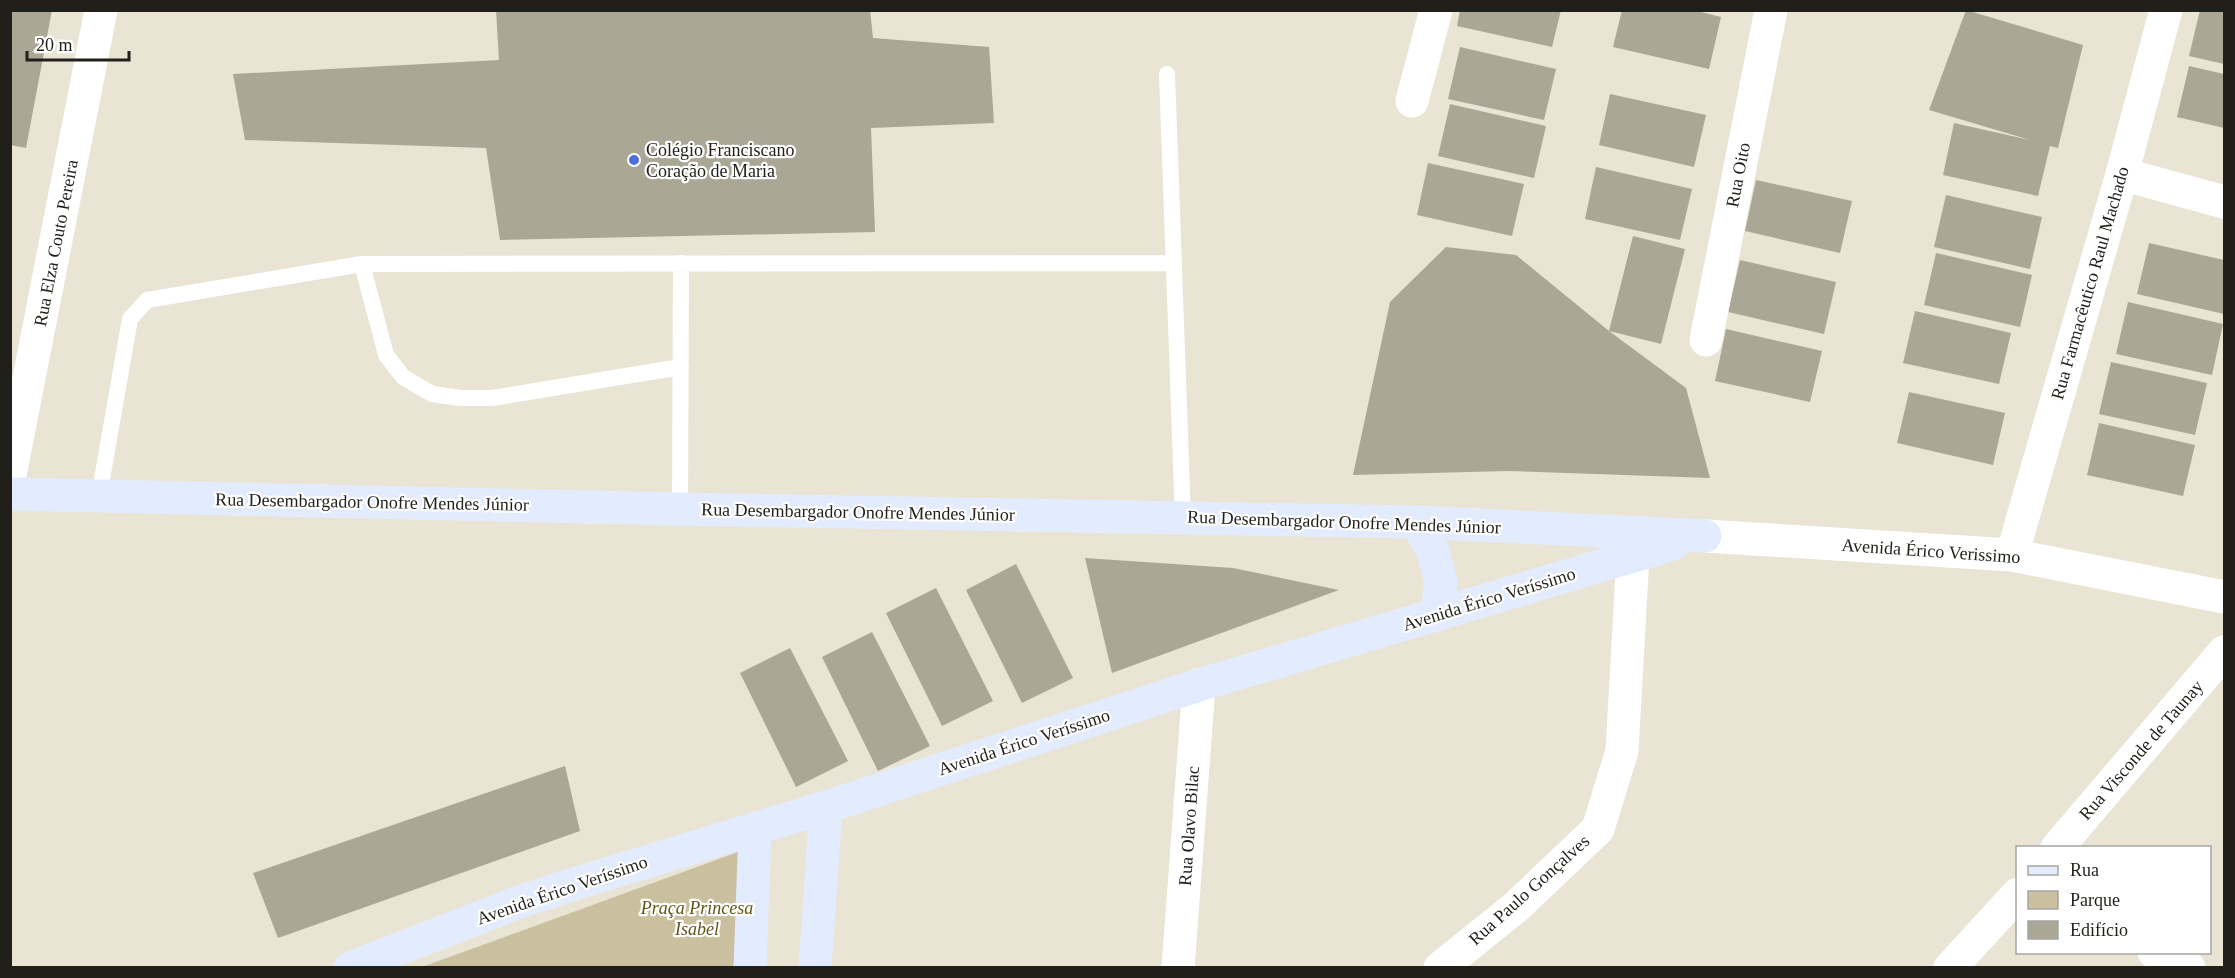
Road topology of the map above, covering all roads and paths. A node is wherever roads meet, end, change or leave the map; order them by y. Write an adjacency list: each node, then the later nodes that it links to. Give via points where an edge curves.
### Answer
1 (101, 10): 14 (street, Rua Elza Couto Pereira)
2 (1436, 10): 6 (street)
3 (1771, 10): 12 (street, Rua Oito)
4 (2166, 10): 7 (street, Rua Farmacêutico Raul Machado)
5 (1167, 74): 10 (lane)
6 (1412, 101)
7 (2122, 174): 8 (street); 22 (street, Rua Farmacêutico Raul Machado)
8 (2224, 202)
9 (681, 263): 10 (lane); 11 (lane); 13 (lane)
10 (1174, 263): 18 (lane)
11 (362, 264): 13 (lane, via 386,355 403,377 432,394 492,398); 16 (lane, via 147,300 130,319)
12 (1706, 340)
13 (681, 367): 17 (lane)
14 (10, 475)
15 (10, 494): 16 (street, Rua Desembargador Onofre Mendes Júnior)
16 (99, 496): 17 (street, Rua Desembargador Onofre Mendes Júnior)
17 (680, 509): 18 (street, Rua Desembargador Onofre Mendes Júnior)
18 (1183, 518): 19 (street, Rua Desembargador Onofre Mendes Júnior)
19 (1416, 522): 20 (street, Rua Desembargador Onofre Mendes Júnior); 24 (street, via 1433,550 1441,583)
20 (1705, 536): 21 (street, Avenida Érico Veríssimo); 22 (street, Avenida Érico Verissimo)
21 (1633, 555): 24 (street, Avenida Érico Veríssimo); 36 (street, Rua Paulo Gonçalves, via 1622,751 1598,829 1517,906)
22 (2012, 555): 23 (street, Avenida Érico Verissimo)
23 (2224, 597)
24 (1436, 616): 26 (street, Avenida Érico Veríssimo)
25 (2224, 652): 29 (street, Rua Visconde de Taunay)
26 (1199, 685): 27 (street, Avenida Érico Veríssimo); 35 (street, Rua Olavo Bilac)
27 (826, 807): 28 (street, Avenida Érico Veríssimo); 34 (street)
28 (755, 828): 32 (street, Avenida Érico Veríssimo, via 519,902); 33 (street)
29 (2059, 846)
30 (2016, 895): 37 (street)
31 (2158, 954): 38 (street)
32 (350, 968)
33 (750, 968)
34 (815, 968)
35 (1178, 968)
36 (1440, 968)
37 (1950, 968)
38 (2189, 968)

